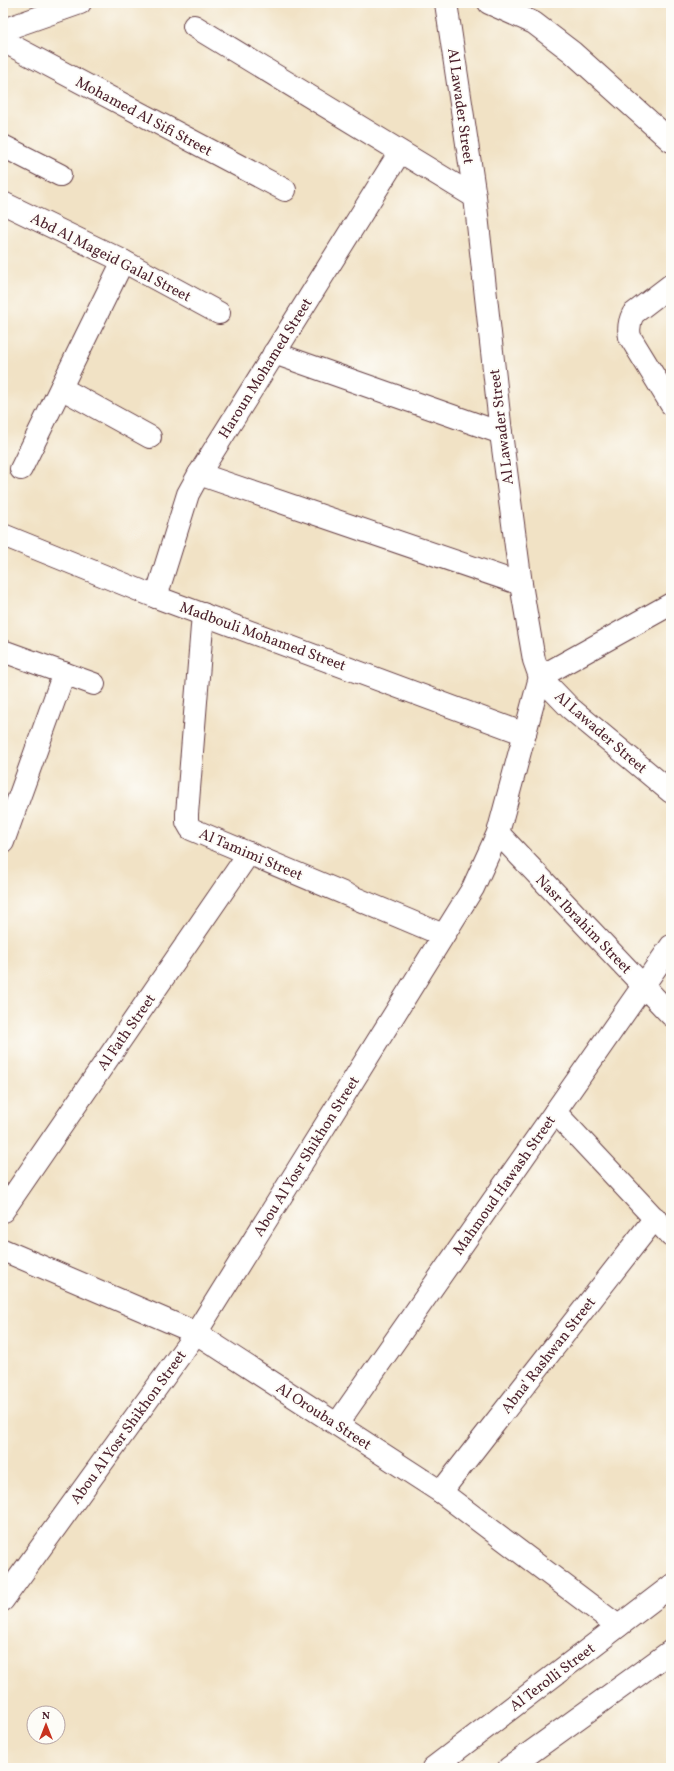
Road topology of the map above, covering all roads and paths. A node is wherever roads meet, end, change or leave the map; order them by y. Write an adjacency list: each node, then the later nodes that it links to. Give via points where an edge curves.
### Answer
1 (80, 3): 5 (street)
2 (446, 3): 12 (street, Al Lawader Street)
3 (489, 3): 7 (street, via 534,23 572,52)
4 (194, 26): 9 (street)
5 (3, 30)
6 (3, 41): 11 (street, Mohamed Al Sifi Street)
7 (671, 141)
8 (3, 146): 10 (street)
9 (400, 152): 12 (street); 17 (street, Haroun Mohamed Street)
10 (60, 175)
11 (284, 190)
12 (475, 197): 20 (street, Al Lawader Street)
13 (3, 202): 14 (street, Abd Al Mageid Galal Street)
14 (123, 261): 16 (street, Abd Al Mageid Galal Street); 18 (street)
15 (671, 285): 19 (street, via 633,314 628,329 630,337)
16 (219, 313)
17 (274, 353): 20 (street); 23 (street, Haroun Mohamed Street)
18 (61, 388): 21 (street); 22 (street)
19 (671, 404)
20 (501, 433): 25 (street, Al Lawader Street)
21 (150, 437)
22 (21, 469)
23 (199, 474): 25 (street); 26 (street, Haroun Mohamed Street, via 188,494)
24 (3, 535): 26 (street, Madbouli Mohamed Street)
25 (521, 584): 31 (street, Al Lawader Street, via 534,660)
26 (156, 597): 28 (street, Madbouli Mohamed Street)
27 (671, 604): 31 (street)
28 (204, 614): 33 (street, Madbouli Mohamed Street); 37 (street, Al Tamimi Street, via 187,822 191,829)
29 (3, 651): 30 (street)
30 (64, 673): 32 (street); 36 (street)
31 (540, 677): 33 (street, Abou Al Yosr Shikhon Street); 34 (street, Al Lawader Street, via 570,708)
32 (94, 684)
33 (525, 734): 35 (street, Abou Al Yosr Shikhon Street)
34 (671, 792)
35 (498, 832): 38 (street, Abou Al Yosr Shikhon Street, via 473,888); 40 (street, Nasr Ibrahim Street)
36 (3, 842)
37 (249, 853): 38 (street, Al Tamimi Street); 43 (street, Al Fath Street)
38 (443, 935): 47 (street, Abou Al Yosr Shikhon Street)
39 (671, 946): 40 (street, Mahmoud Hawash Street)
40 (643, 986): 41 (street, Nasr Ibrahim Street); 42 (street, Mahmoud Hawash Street)
41 (671, 1015)
42 (554, 1112): 44 (street); 48 (street, Mahmoud Hawash Street)
43 (3, 1211)
44 (655, 1218): 45 (street); 49 (street, Abna' Rashwan Street)
45 (671, 1236)
46 (3, 1250): 47 (street, Al Orouba Street)
47 (196, 1333): 48 (street, Al Orouba Street); 51 (street, Abou Al Yosr Shikhon Street)
48 (337, 1424): 49 (street, Al Orouba Street)
49 (441, 1492): 52 (street, Al Orouba Street)
50 (671, 1586): 52 (street, Al Terolli Street)
51 (3, 1600)
52 (618, 1626): 54 (street, Al Terolli Street)
53 (671, 1651): 55 (street)
54 (433, 1768)
55 (508, 1768)

